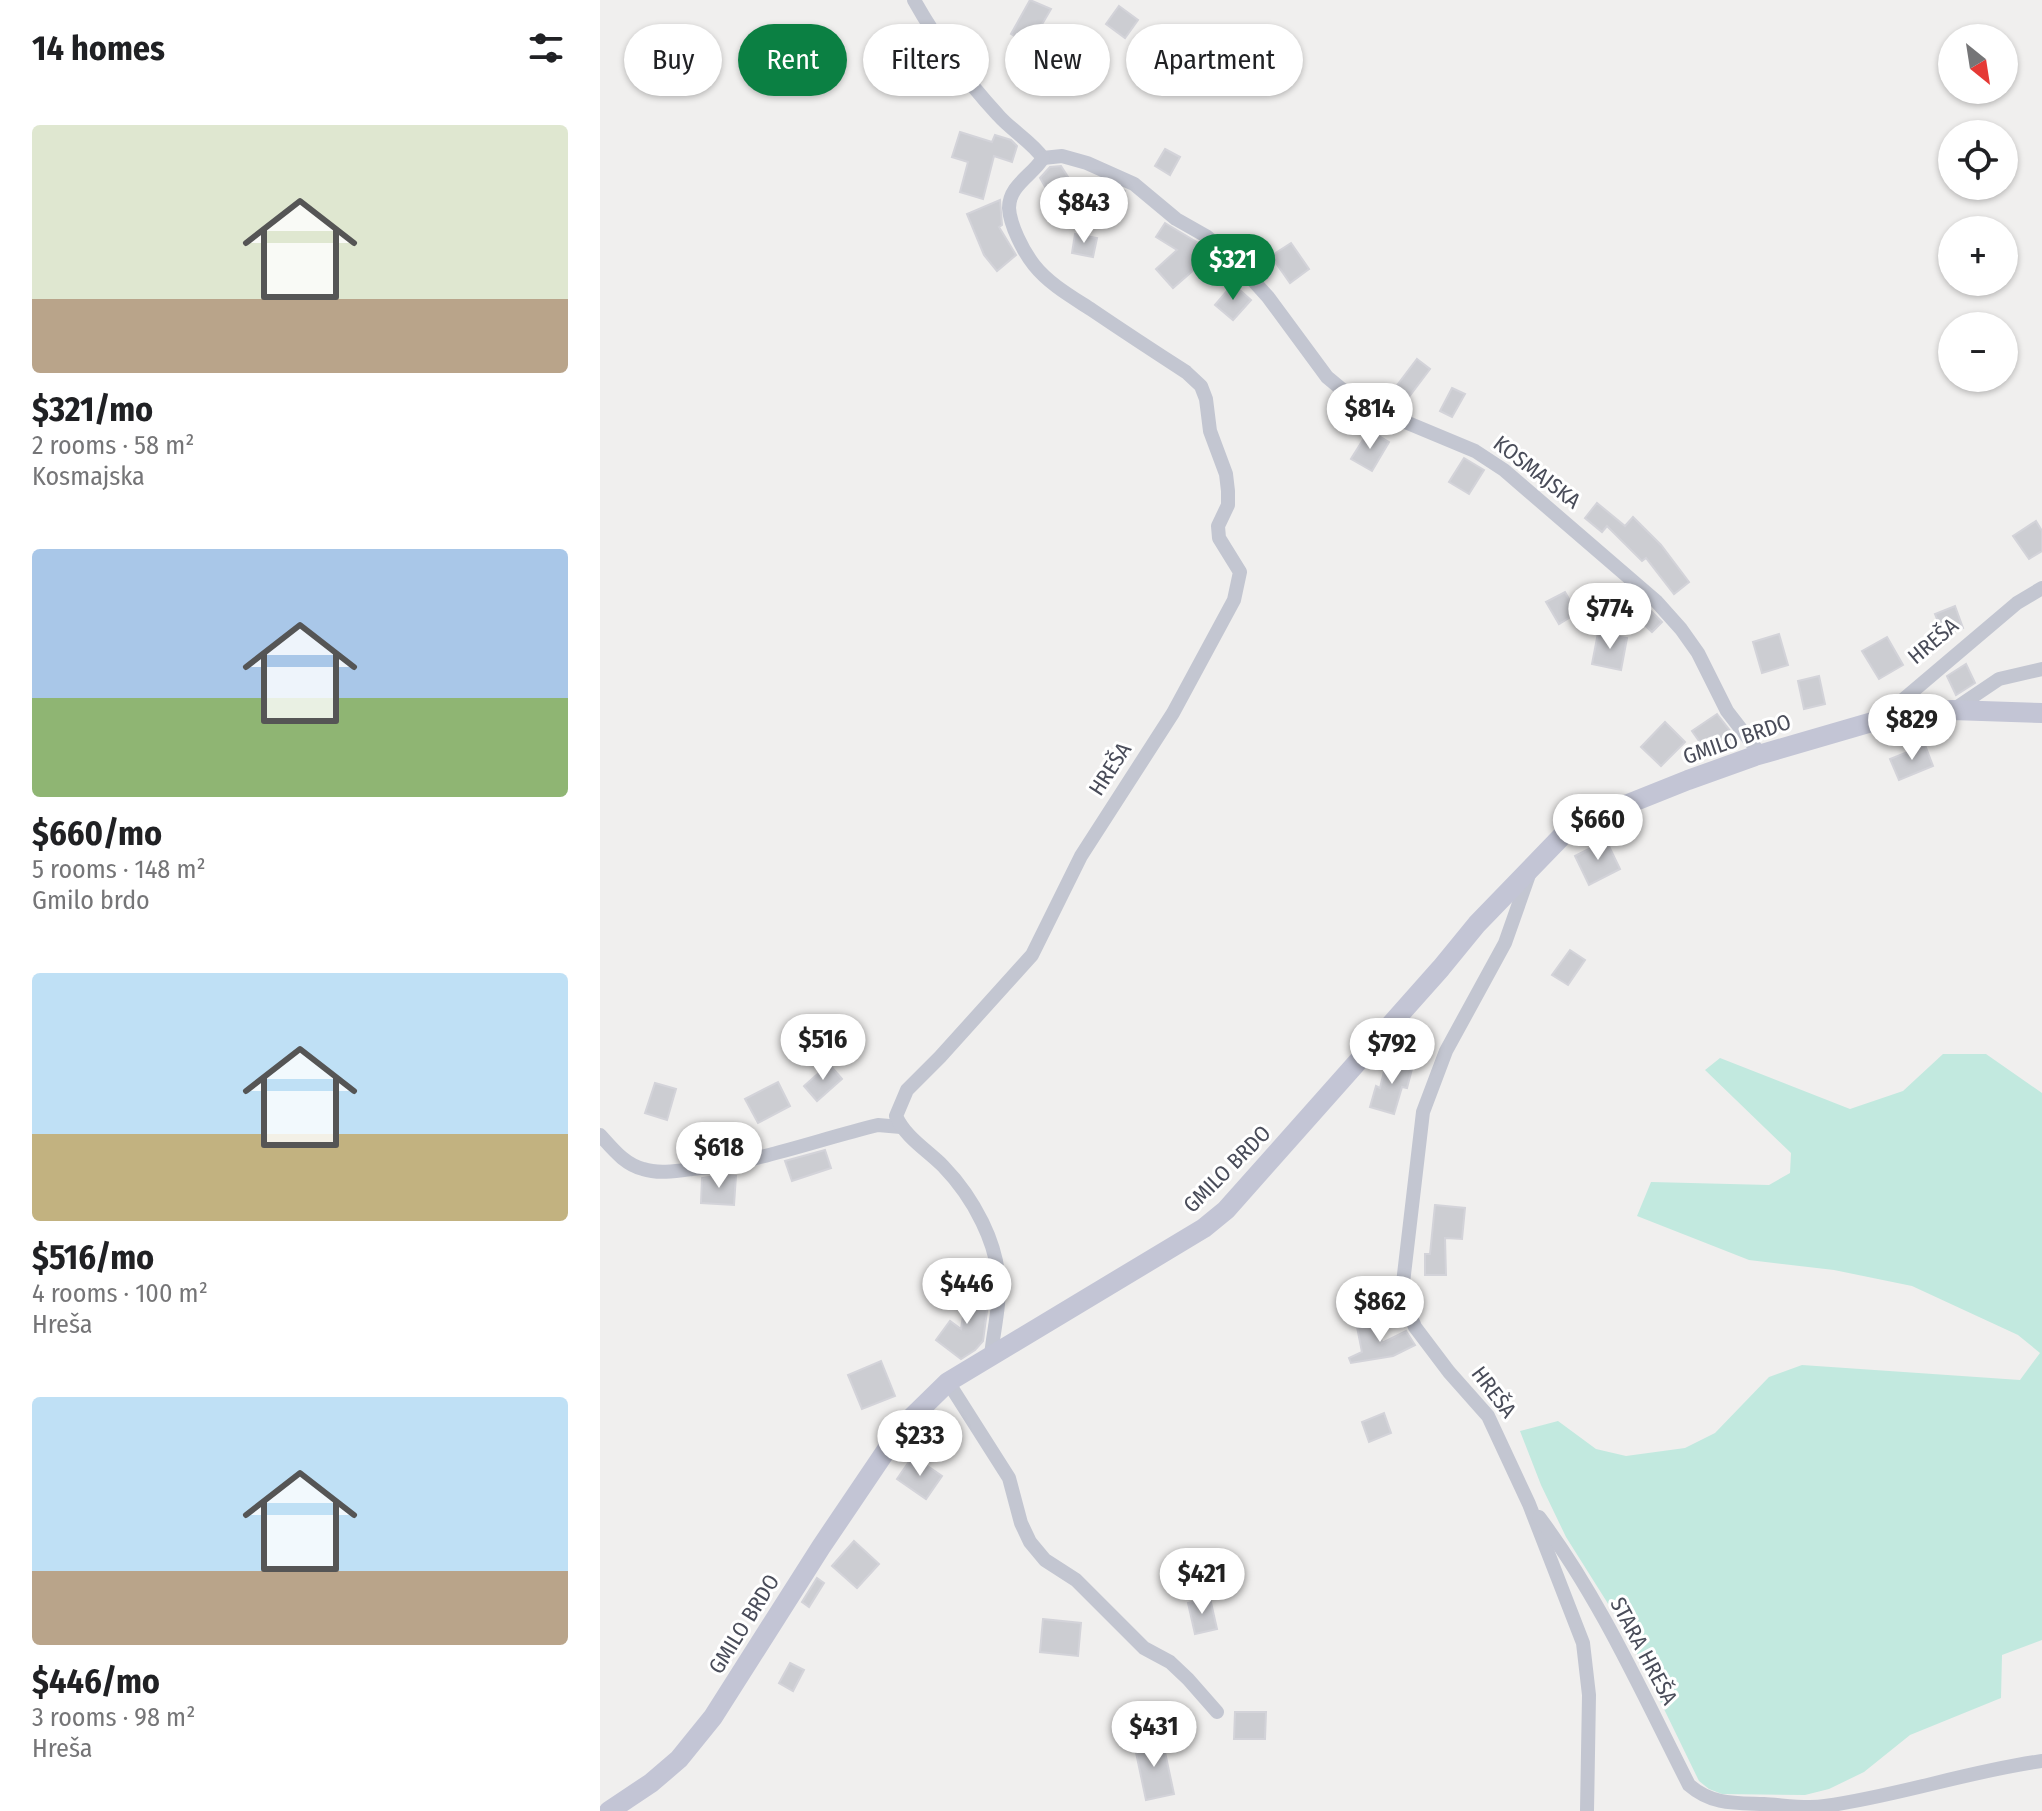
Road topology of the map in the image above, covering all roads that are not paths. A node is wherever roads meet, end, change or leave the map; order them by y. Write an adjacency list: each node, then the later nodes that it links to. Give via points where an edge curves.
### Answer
1 (914, 0): 2 (street, via 964,77)
2 (1043, 158): 8 (street, KOSMAJSKA, via 1062,156 1087,163 1134,184 1232,257 1327,377 1345,392 1475,451 1504,470 1664,610 1698,653 1727,711); 10 (street, HREŠA, via 1013,192 1009,208 1023,247 1055,286 1201,386 1226,474 1228,505 1218,526 1219,538 1240,572 1234,600 1161,734 1081,856 1032,955 907,1090 896,1116)
3 (2042, 588): 7 (street, HREŠA, via 2017,603)
4 (2042, 669): 5 (street, via 1999,679)
5 (1952, 710): 6 (main road); 7 (main road)
6 (2042, 713)
7 (1879, 720): 8 (main road, GMILO BRDO)
8 (1761, 755): 9 (main road, GMILO BRDO, via 1588,820 1564,834)
9 (1534, 864): 12 (main road, GMILO BRDO, via 1226,1210 1192,1236); 14 (street, HREŠA, via 1505,943 1446,1051 1423,1112 1403,1283 1415,1327 1488,1416)
10 (901, 1127): 11 (street, via 878,1125 731,1165 676,1171 631,1164); 12 (street, via 943,1166 984,1228 999,1288)
11 (600, 1135)
12 (991, 1356): 13 (main road, GMILO BRDO)
13 (948, 1382): 15 (street, via 1009,1478 1030,1542 1144,1648 1179,1671); 17 (main road, GMILO BRDO, via 902,1427 713,1717 679,1759)
14 (1529, 1504): 16 (street, STARA HREŠA, via 1560,1544 1689,1785 1702,1796 1720,1803 1822,1807); 18 (street, via 1583,1643 1589,1695)
15 (1217, 1712)
16 (2042, 1761)
17 (609, 1811)
18 (1587, 1811)

